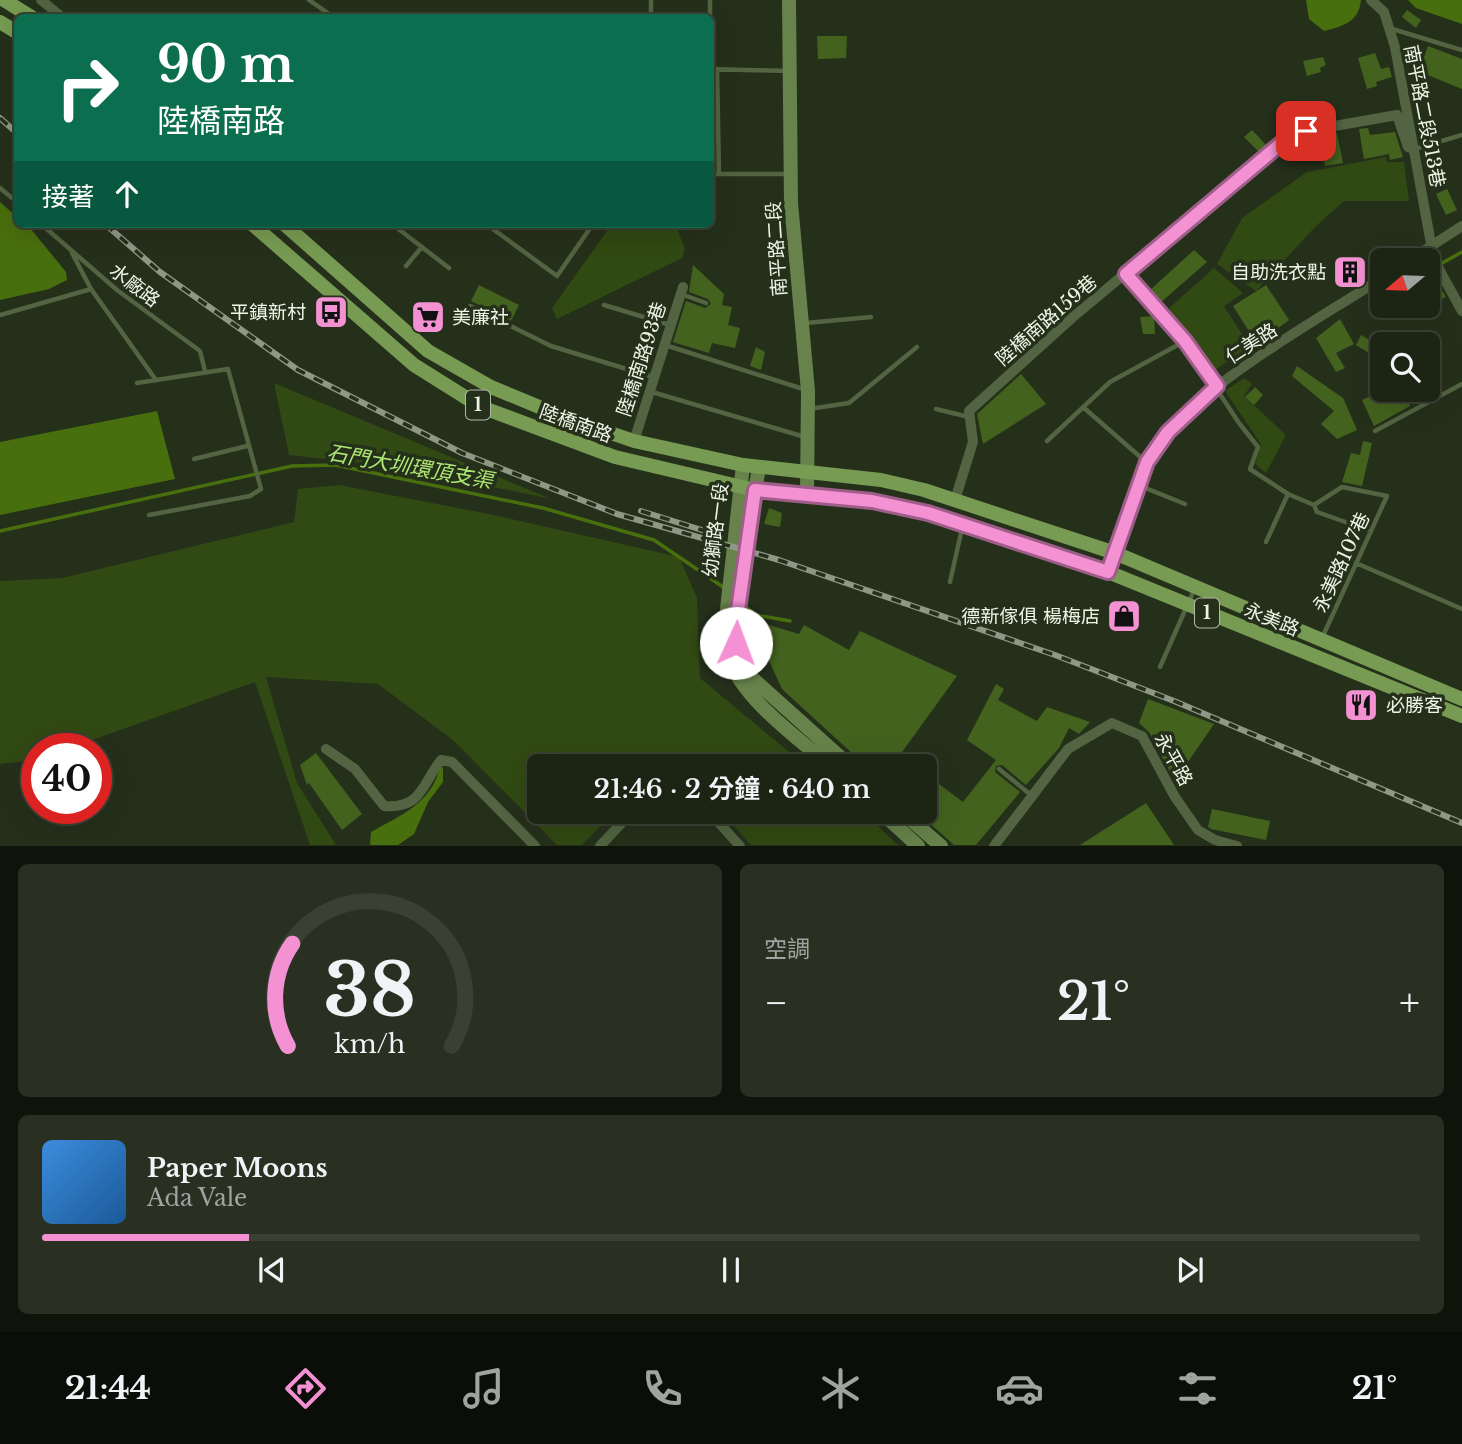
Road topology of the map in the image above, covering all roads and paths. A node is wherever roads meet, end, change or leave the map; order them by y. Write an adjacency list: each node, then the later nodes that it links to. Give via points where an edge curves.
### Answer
1 (4, 0): 6 (main road)
2 (41, 0): 7 (street)
3 (309, 0): 8 (lane)
4 (789, 0): 12 (street, 南平路二段)
5 (1371, 0): 9 (street, 南平路二段513巷, via 1384,12)
6 (27, 14)
7 (58, 14)
8 (329, 14)
9 (1388, 27): 10 (lane); 14 (street, 南平路二段513巷)
10 (1462, 50)
11 (717, 69): 12 (lane); 16 (lane)
12 (789, 71): 17 (street, 南平路二段)
13 (1462, 135): 14 (lane)
14 (1414, 149): 27 (street, 南平路二段513巷); 33 (street, 陸橋南路159巷, via 1408,148 1397,115 1306,131 1284,141)
15 (714, 174): 16 (lane)
16 (719, 174): 17 (lane)
17 (791, 174): 43 (street, 南平路二段)
18 (0, 188): 19 (lane)
19 (14, 200)
20 (1462, 226): 27 (street)
21 (45, 228): 30 (lane, 水廠路)
22 (261, 228): 71 (main road, 陸橋南路 / 1, via 414,365 481,407 615,457)
23 (289, 228): 62 (main road, 陸橋南路 / 1, via 377,300 428,351 470,376 561,416)
24 (397, 228): 28 (lane)
25 (491, 228): 26 (lane, via 557,276)
26 (590, 228)
27 (1432, 245): 29 (street); 40 (street, 南平路二段513巷, via 1435,261)
28 (421, 248): 31 (lane); 32 (lane)
29 (1428, 248)
30 (70, 250): 35 (lane); 48 (lane, 水廠路, via 200,351)
31 (406, 266)
32 (449, 268)
33 (1126, 274): 45 (lane); 59 (street, 陸橋南路159巷, via 969,411)
34 (1370, 286): 53 (street, 仁美路)
35 (91, 289): 41 (lane); 50 (lane)
36 (682, 291): 37 (lane); 44 (street, 陸橋南路93巷)
37 (706, 303)
38 (604, 305): 44 (lane)
39 (470, 306): 49 (lane, via 551,346)
40 (1462, 311)
41 (0, 315)
42 (871, 317): 43 (lane)
43 (802, 324): 55 (street, 南平路二段)
44 (670, 326): 46 (street, 陸橋南路93巷)
45 (1185, 341): 53 (lane); 56 (lane, via 1110,382)
46 (664, 345): 49 (street, 陸橋南路93巷); 55 (lane)
47 (917, 347): 57 (lane, via 849,403)
48 (205, 370): 50 (lane); 64 (lane, via 228,369)
49 (654, 377): 54 (street, 陸橋南路93巷)
50 (156, 381): 51 (lane)
51 (137, 383)
52 (1462, 384): 60 (lane)
53 (1217, 386): 66 (street, 仁美路, via 1168,432); 73 (lane, via 1258,447 1250,469)
54 (649, 391): 61 (lane); 62 (street, 陸橋南路93巷)
55 (808, 391): 57 (street, 南平路二段)
56 (1083, 407): 63 (lane); 66 (lane)
57 (809, 409): 61 (street, 南平路二段)
58 (936, 409): 59 (lane)
59 (970, 417): 75 (street, via 973,442)
60 (1376, 431)
61 (809, 438): 69 (street, 南平路二段)
62 (634, 440): 67 (main road, 陸橋南路 / 1)
63 (1047, 441)
64 (247, 446): 65 (lane); 78 (lane, via 261,489 250,496)
65 (194, 459)
66 (1147, 462): 70 (street, 仁美路)
67 (743, 465): 68 (main road, 陸橋南路 / 1); 71 (street, 幼獅路一段)
68 (759, 467): 69 (main road, 陸橋南路 / 1); 72 (street, 幼獅路一段)
69 (808, 472): 74 (street, 南平路二段); 75 (main road, 陸橋南路 / 1, via 881,480)
70 (1138, 485): 76 (lane); 83 (street, 仁美路)
71 (739, 487): 72 (main road, 陸橋南路 / 1); 95 (street, 幼獅路一段, via 723,645 751,696)
72 (755, 490): 74 (main road, 陸橋南路 / 1); 96 (street, 幼獅路一段, via 737,617 740,660 751,677)
73 (1287, 494): 77 (lane); 82 (lane)
74 (807, 495): 79 (main road, 陸橋南路 / 1, via 872,501)
75 (955, 500): 83 (main road, 永美路 / 1)
76 (1185, 504)
77 (1314, 505): 81 (lane, via 1317,512); 81 (lane, 永美路107巷, via 1342,487 1387,496)
78 (149, 515)
79 (948, 519): 80 (main road, 永美路 / 1)
80 (963, 523): 85 (main road, 永美路 / 1); 86 (lane)
81 (1371, 531): 84 (lane, 永美路107巷)
82 (1266, 542)
83 (1115, 553): 85 (street, 仁美路); 87 (main road, 永美路 / 1)
84 (1356, 563): 89 (lane); 90 (lane, 永美路107巷)
85 (1108, 572): 88 (main road, 永美路 / 1)
86 (950, 582)
87 (1196, 586): 88 (lane); 90 (main road, 永美路 / 1)
88 (1188, 604): 91 (lane); 93 (main road, 永美路 / 1)
89 (1462, 609)
90 (1321, 639): 92 (main road, 永美路 / 1)
91 (1160, 667)
92 (1462, 699)
93 (1462, 716)
94 (326, 749): 103 (street, via 355,769 384,806 400,807 420,796 441,760 452,761)
95 (816, 754)
96 (837, 754)
97 (999, 769): 98 (lane)
98 (1031, 795): 108 (street, 永平路); 109 (street, 永平路, via 1068,749 1112,723 1142,736 1198,830)
99 (620, 824): 104 (street)
100 (720, 824): 105 (street)
101 (894, 824): 106 (street)
102 (917, 824): 107 (street)
103 (535, 845)
104 (600, 845)
105 (740, 845)
106 (918, 845)
107 (942, 845)
108 (993, 845)
109 (1237, 845)

